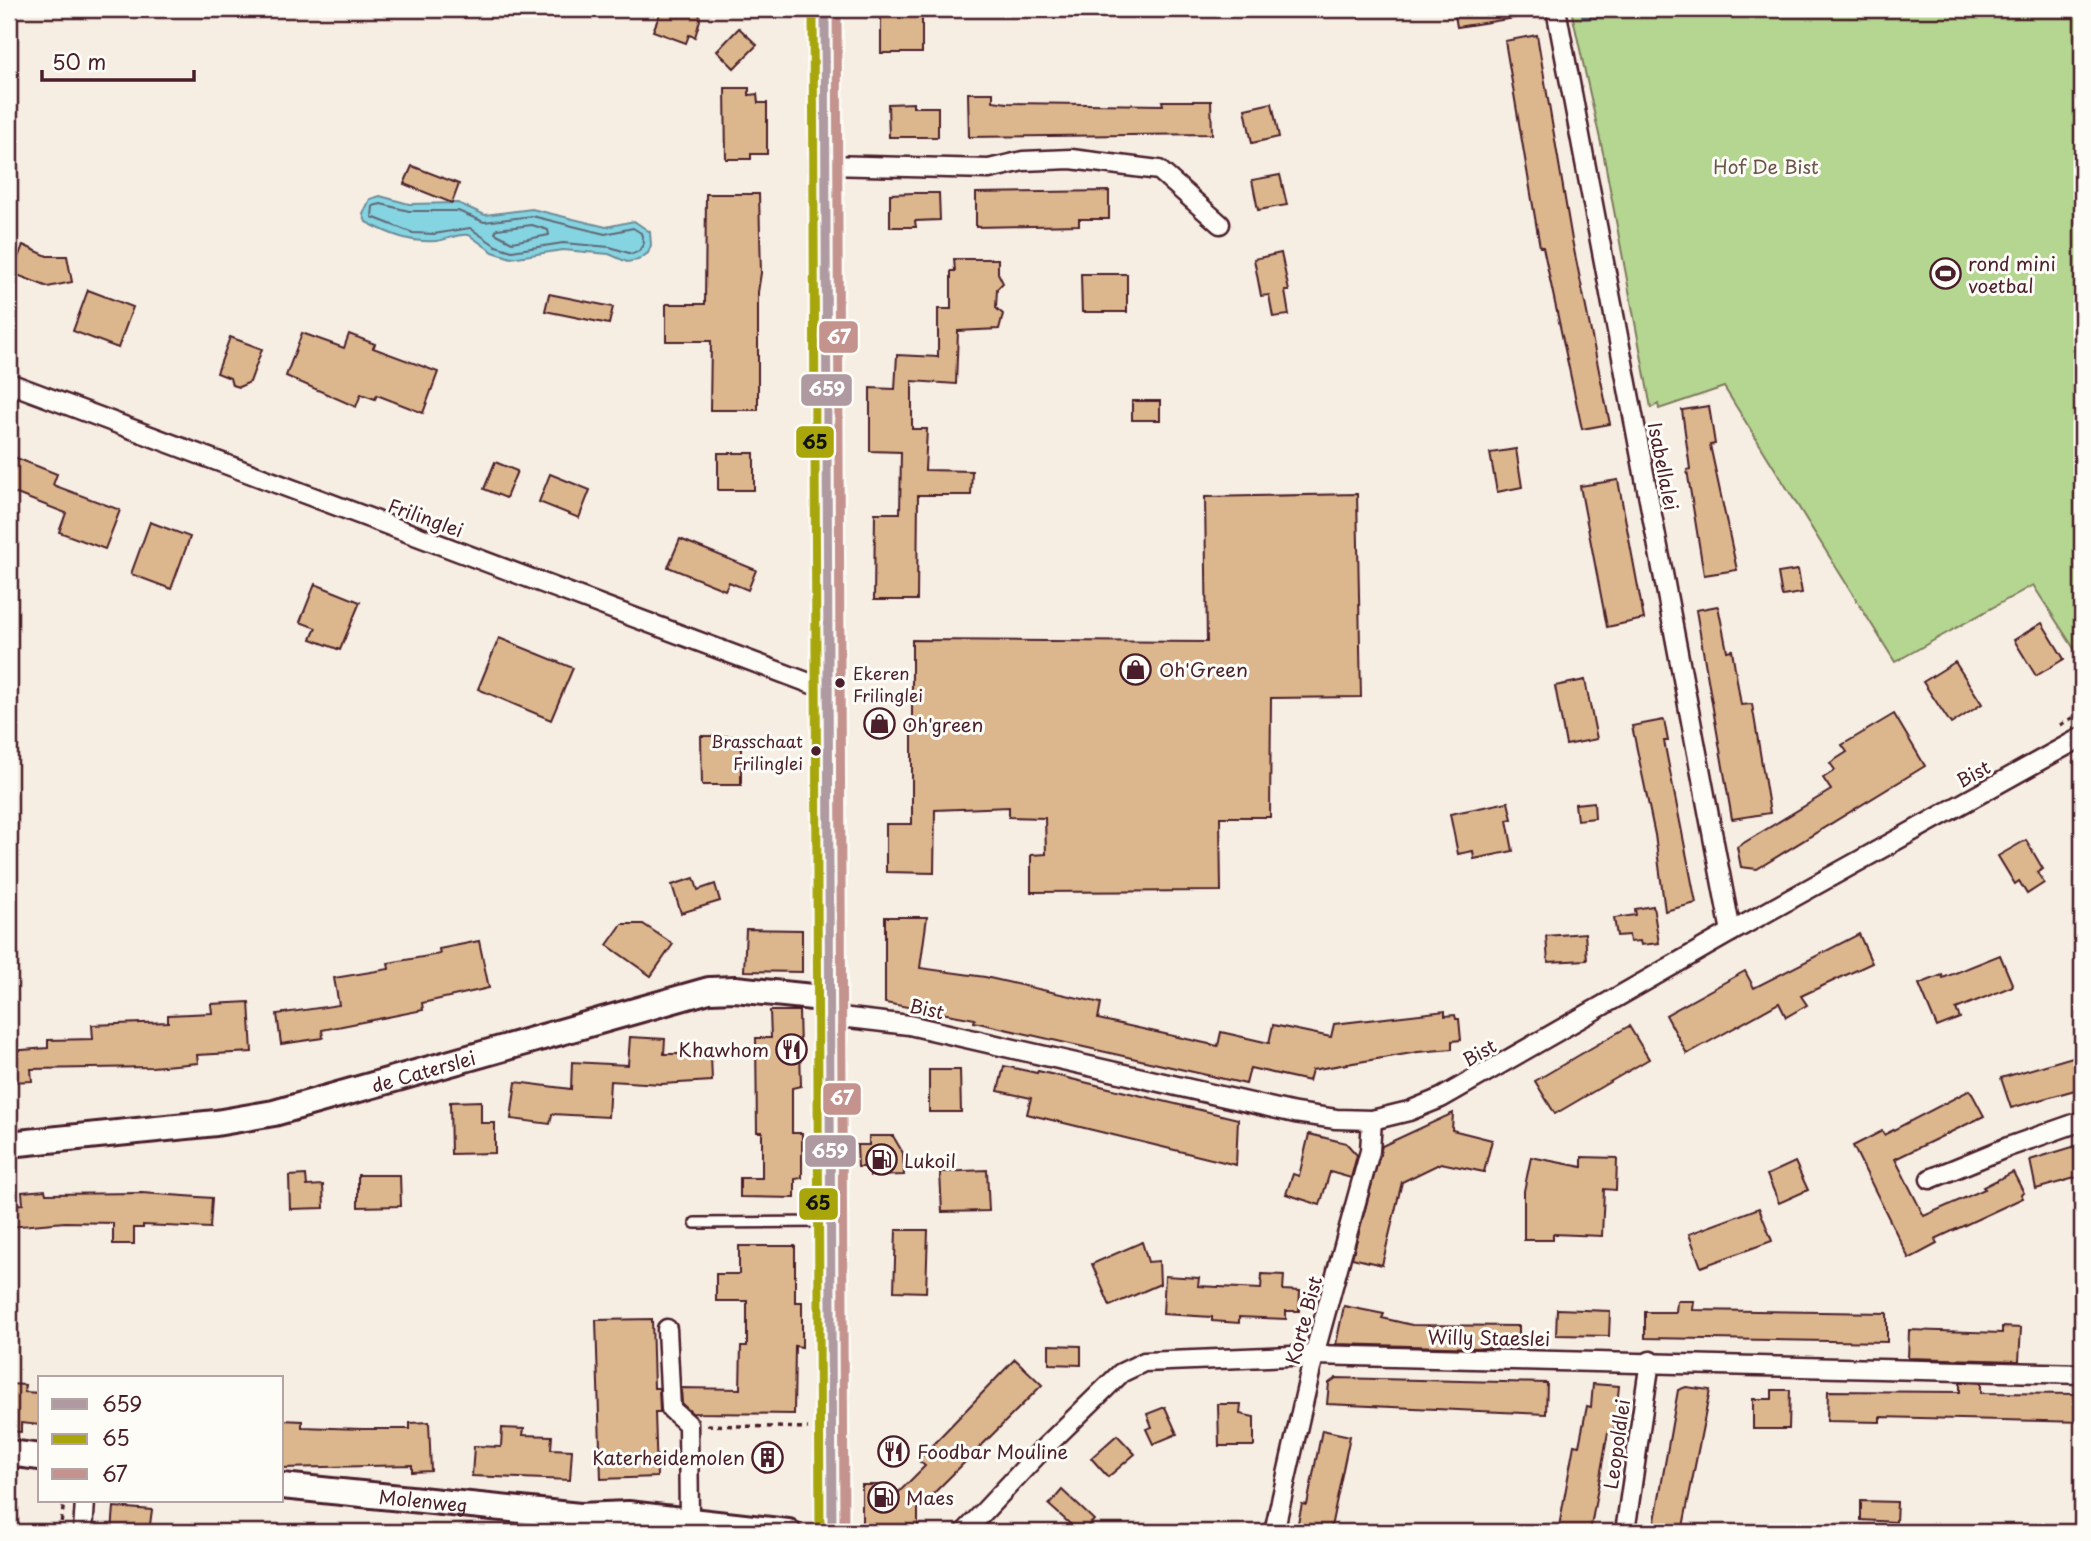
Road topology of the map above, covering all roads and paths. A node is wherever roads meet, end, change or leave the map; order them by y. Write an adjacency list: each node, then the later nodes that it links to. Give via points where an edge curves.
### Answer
1 (825, 9): 3 (main road)
2 (1556, 9): 8 (street, Isabellalei)
3 (826, 165): 4 (street, via 989,169 1023,161 1071,159 1159,170); 6 (main road)
4 (1220, 224)
5 (9, 383): 6 (street, Frilinglei)
6 (828, 690): 9 (main road)
7 (2082, 737): 8 (street, Bist)
8 (1731, 932): 10 (street, Bist, via 1441,1098)
9 (832, 1008): 10 (street, Bist, via 1295,1113); 12 (street, de Caterslei, via 735,989 709,990 274,1113); 15 (main road)
10 (1372, 1120): 17 (street, Korte Bist, via 1370,1151)
11 (2082, 1121): 13 (street)
12 (9, 1144)
13 (1930, 1179)
14 (695, 1223): 15 (lane)
15 (832, 1223): 21 (main road)
16 (667, 1329): 20 (street, via 671,1409)
17 (1314, 1355): 18 (street, Willy Staeslei); 32 (street, Willy Staeslei, via 1144,1362 1121,1373); 33 (street, Korte Bist)
18 (1650, 1362): 19 (street, Willy Staeslei); 34 (street, Leopoldlei)
19 (2082, 1374)
20 (688, 1424): 21 (path); 27 (street)
21 (831, 1429): 31 (main road)
22 (9, 1453): 23 (street)
23 (38, 1457)
24 (284, 1486): 27 (street, Molenweg, via 580,1516 628,1514)
25 (64, 1502): 28 (path)
26 (85, 1502): 29 (street)
27 (689, 1520): 30 (street, Molenweg)
28 (61, 1532)
29 (83, 1532)
30 (788, 1532)
31 (832, 1532)
32 (965, 1532)
33 (1274, 1532)
34 (1625, 1532)

